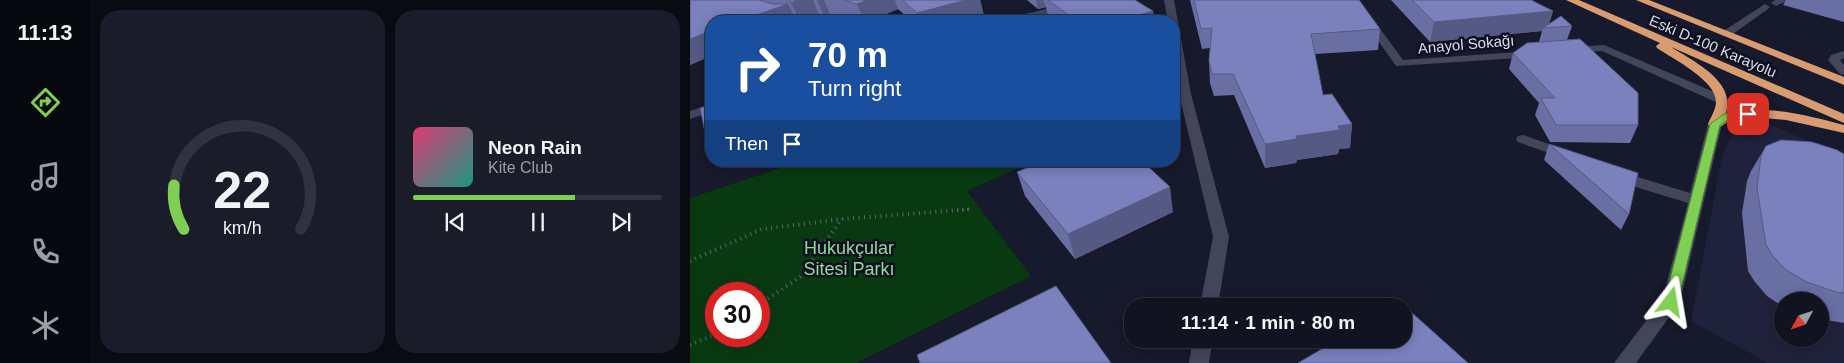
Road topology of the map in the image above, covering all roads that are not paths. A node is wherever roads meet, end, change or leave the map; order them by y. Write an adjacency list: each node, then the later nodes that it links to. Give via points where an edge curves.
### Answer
1 (1096, 0): 7 (street)
2 (1169, 0): 8 (street)
3 (1354, 0): 15 (street, Anayol Sokağı, via 1400,64 1604,48)
4 (1571, 0): 9 (highway, Eski D-100 Karayolu)
5 (1641, 0): 10 (highway, Eski D-100 Karayolu)
6 (1765, 7): 10 (street)
7 (1033, 15)
8 (1172, 15)
9 (1640, 30): 15 (highway, via 1702,72 1717,88); 18 (highway, Eski D-100 Karayolu)
10 (1726, 34): 14 (highway, Eski D-100 Karayolu)
11 (1844, 54): 13 (street, via 1834,60)
12 (1180, 65): 25 (street, via 1221,237)
13 (1844, 72)
14 (1844, 81)
15 (1722, 100): 19 (highway)
16 (705, 110): 17 (street)
17 (690, 115)
18 (1844, 119)
19 (1715, 124): 20 (highway, via 1737,114 1761,114); 24 (street)
20 (1844, 128)
21 (1523, 139): 22 (street)
22 (1577, 159)
23 (1603, 169): 24 (street)
24 (1696, 200): 28 (street, via 1671,302)
25 (1210, 298)
26 (1202, 348): 27 (street)
27 (1199, 363)
28 (1624, 363)

